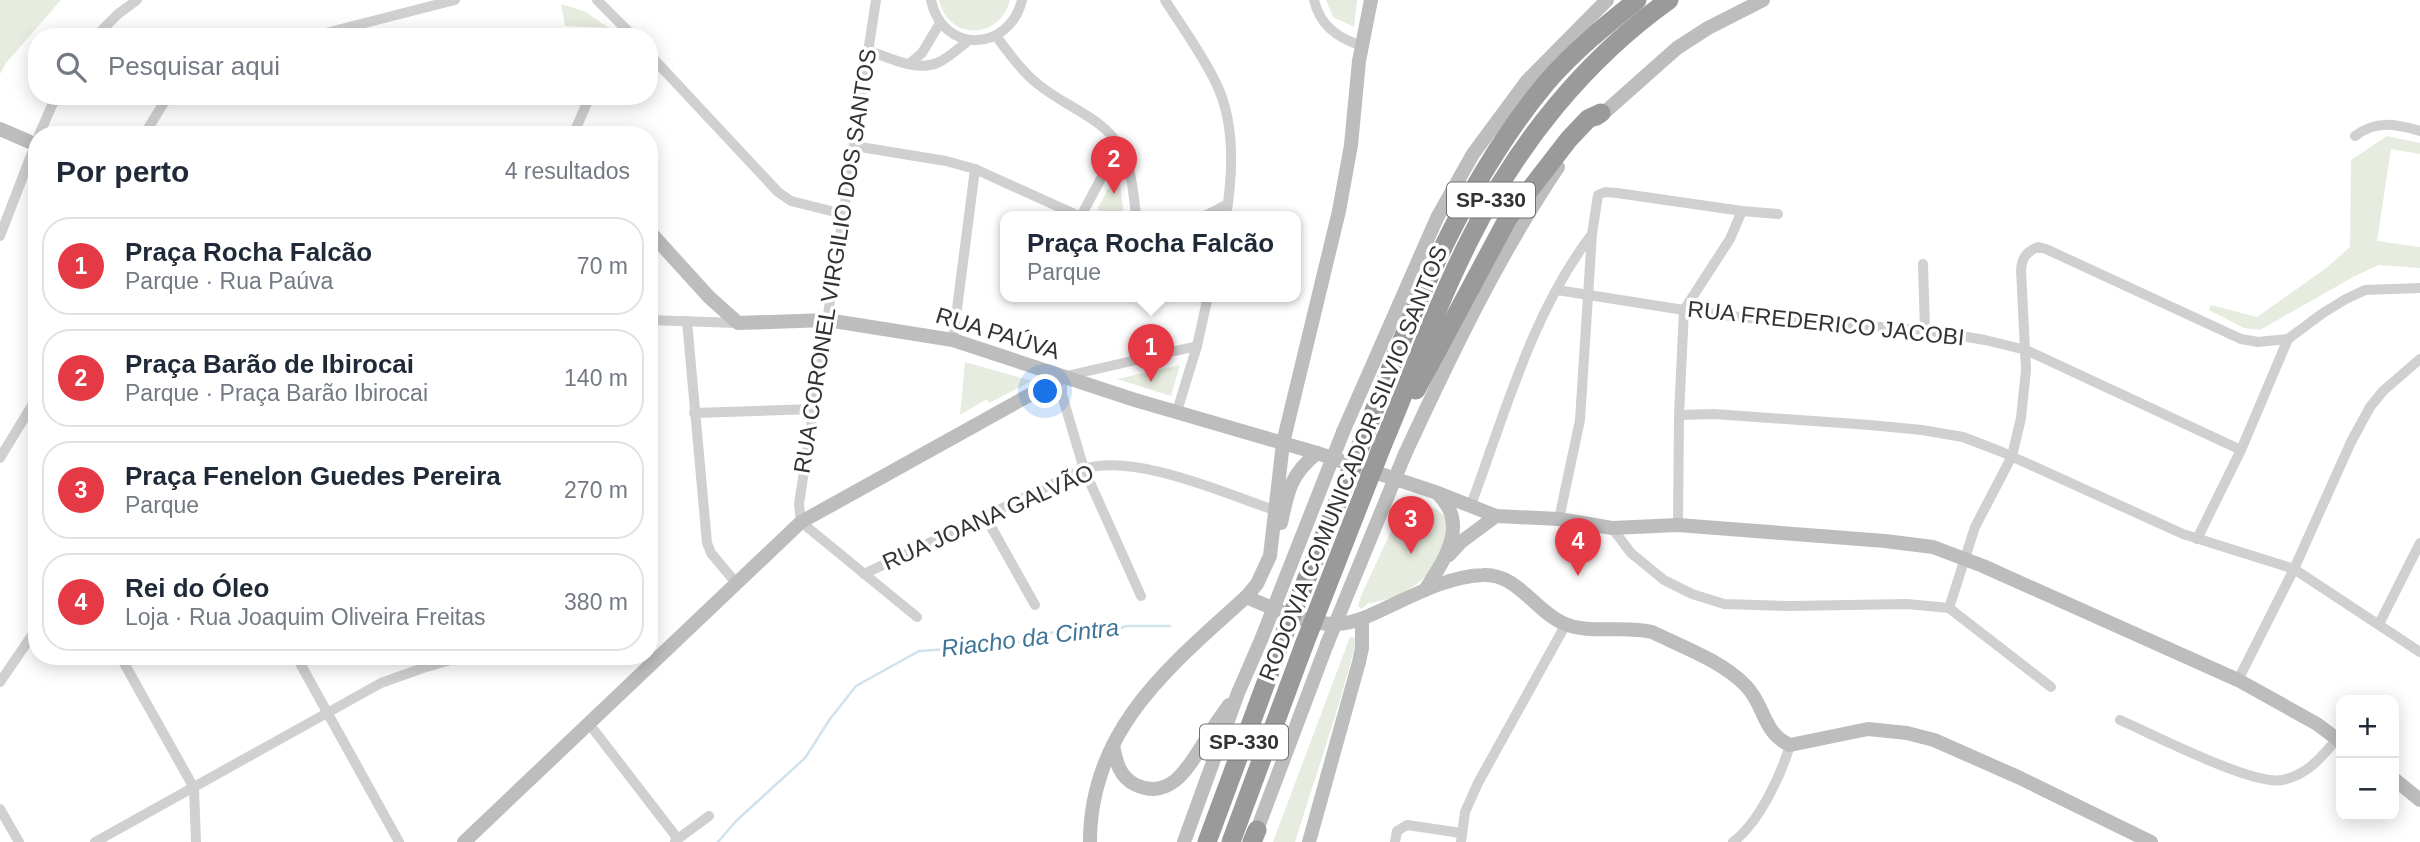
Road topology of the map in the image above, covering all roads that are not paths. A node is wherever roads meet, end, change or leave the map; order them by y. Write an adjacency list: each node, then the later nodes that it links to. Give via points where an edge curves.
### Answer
1 (137, 0): 16 (street)
2 (455, 0): 17 (street)
3 (597, 0): 18 (street)
4 (876, 0): 22 (street, RUA CORONEL VIRGILIO DOS SANTOS)
5 (931, 0): 15 (street)
6 (1022, 0): 19 (street, via 1017,16)
7 (1165, 0): 40 (street, via 1223,100 1230,143)
8 (1314, 0): 21 (street, via 1316,11 1332,32)
9 (1362, 0): 21 (main road)
10 (1371, 0): 21 (main road)
11 (1607, 0): 107 (main road, bridge, via 1527,81 1473,154 1437,218 1343,432)
12 (1637, 0): 73 (highway, RODOVIA COMUNICADOR SILVIO SANTOS / SP-330, via 1548,81 1490,160 1398,352)
13 (1668, 0): 73 (highway, RODOVIA COMUNICADOR SILVIO SANTOS / SP-330, via 1605,51 1515,158 1471,235)
14 (1763, 0): 28 (main road, via 1677,48)
15 (940, 23): 20 (street); 24 (street, via 922,53)
16 (104, 28)
17 (345, 28)
18 (625, 28)
19 (996, 36): 20 (street); 36 (street, via 1038,85 1100,126)
20 (969, 40): 24 (street, via 937,63)
21 (1360, 45): 67 (main road, via 1339,211)
22 (867, 50): 24 (street); 37 (street, RUA CORONEL VIRGILIO DOS SANTOS)
23 (658, 64): 45 (street, via 778,192 791,201)
24 (909, 64)
25 (52, 105): 29 (street)
26 (162, 105): 30 (street)
27 (586, 105): 31 (street)
28 (1601, 113): 73 (highway, via 1588,119 1569,139 1508,218 1412,398); 135 (main road, bridge, via 1560,164 1511,240 1465,325 1405,454 1327,644)
29 (43, 126)
30 (150, 126)
31 (577, 126)
32 (0, 129): 35 (main road)
33 (2420, 131): 34 (street, via 2381,124)
34 (2354, 136)
35 (28, 138)
36 (1119, 145): 42 (street); 43 (street, via 1129,169)
37 (853, 146): 39 (street); 45 (street, RUA CORONEL VIRGILIO DOS SANTOS)
38 (28, 164): 47 (street)
39 (975, 169): 41 (street); 62 (street)
40 (1227, 210)
41 (1069, 211)
42 (1083, 211)
43 (1135, 211)
44 (1742, 211): 46 (street); 48 (street, via 1617,192 1599,194); 55 (street, via 1730,239)
45 (843, 214): 57 (street, RUA CORONEL VIRGILIO DOS SANTOS)
46 (1777, 214)
47 (0, 234)
48 (1592, 234): 52 (street); 53 (street)
49 (658, 241): 59 (main road)
50 (1923, 264): 60 (street)
51 (2420, 288): 61 (street, via 2365,290)
52 (1556, 290): 53 (street, RUA FREDERICO JACOBI); 81 (street)
53 (1588, 295): 55 (street, RUA FREDERICO JACOBI); 85 (street, via 1580,420)
54 (1207, 302): 63 (street)
55 (1684, 310): 60 (street, RUA FREDERICO JACOBI); 72 (street)
56 (658, 320): 58 (street, RUA PAÚVA)
57 (827, 320): 59 (main road, RUA PAÚVA); 62 (main road, RUA PAÚVA); 68 (street, RUA CORONEL VIRGILIO DOS SANTOS)
58 (687, 321): 59 (street, RUA PAÚVA); 71 (street)
59 (738, 323)
60 (1925, 330): 64 (street, RUA FREDERICO JACOBI)
61 (2288, 339): 64 (street, via 2241,339 2038,247 2021,261); 75 (street)
62 (953, 340): 66 (main road, RUA PAÚVA)
63 (1197, 346): 66 (street); 70 (street)
64 (2026, 350): 75 (street, RUA FREDERICO JACOBI); 78 (street, via 2025,398)
65 (2420, 359): 94 (street, via 2370,407)
66 (1062, 377): 70 (main road, RUA PAÚVA); 79 (street, via 1062,395); 86 (main road)
67 (1291, 407): 74 (main road); 77 (main road, via 1296,433)
68 (814, 409): 71 (street); 86 (street, RUA CORONEL VIRGILIO DOS SANTOS, via 801,482)
69 (28, 411): 76 (street)
70 (1177, 411): 74 (main road, RUA PAÚVA)
71 (694, 413): 96 (street, via 708,543 711,554)
72 (1679, 415): 78 (street, via 1922,430 1964,437); 87 (street)
73 (1376, 442): 107 (highway, RODOVIA COMUNICADOR SILVIO SANTOS / SP-330, bridge); 145 (highway, RODOVIA COMUNICADOR SILVIO SANTOS / SP-330, bridge)
74 (1283, 443): 77 (main road, RUA PAÚVA); 82 (main road)
75 (2241, 450): 89 (street)
76 (1, 453)
77 (1317, 453): 80 (main road, RUA PAÚVA); 91 (main road, via 1293,477)
78 (2012, 456): 89 (street); 93 (street)
79 (1084, 469): 82 (street, RUA JOANA GALVÃO, via 1139,467); 83 (street, RUA JOANA GALVÃO); 98 (street)
80 (1437, 493): 81 (main road, RUA PAÚVA); 92 (main road, via 1446,501 1452,520)
81 (1471, 505): 84 (main road, RUA PAÚVA)
82 (1274, 510): 91 (main road)
83 (985, 516): 95 (street, RUA JOANA GALVÃO); 100 (street)
84 (1496, 516): 85 (main road); 92 (main road)
85 (1565, 520): 88 (main road)
86 (801, 522): 95 (street); 96 (main road)
87 (1678, 525): 88 (main road); 93 (main road, via 1916,544)
88 (1612, 528): 101 (street, via 1631,553 1664,580 1724,604)
89 (2197, 539): 94 (street)
90 (2420, 543): 104 (street)
91 (1272, 547): 99 (main road, via 1265,571)
92 (1447, 558): 97 (main road)
93 (1963, 559): 101 (street); 116 (main road)
94 (2294, 569): 104 (street); 116 (street)
95 (864, 574): 102 (street)
96 (736, 583): 109 (main road)
97 (1425, 590): 103 (main road); 105 (main road, via 1476,576 1496,576)
98 (1141, 596)
99 (1246, 597): 103 (main road, via 1322,623); 125 (main road, via 1146,692)
100 (1035, 605)
101 (1949, 608): 118 (street)
102 (917, 617)
103 (1362, 619): 146 (main road, via 1359,662)
104 (2379, 624): 108 (street)
105 (1566, 625): 126 (main road, via 1640,629 1686,648 1748,688 1772,733); 134 (street, via 1492,756 1465,812)
106 (28, 641): 117 (street)
107 (1271, 641): 119 (main road); 144 (highway, RODOVIA COMUNICADOR SILVIO SANTOS / SP-330)
108 (2420, 652)
109 (658, 659)
110 (125, 665): 129 (street)
111 (301, 665): 120 (street)
112 (433, 665): 120 (street, via 381,683)
113 (644, 665): 115 (street)
114 (652, 665): 115 (main road)
115 (647, 670): 122 (main road)
116 (2238, 680): 123 (main road)
117 (0, 682)
118 (2051, 687)
119 (1238, 693): 125 (main road, via 1184,774 1168,786 1150,789 1130,782 1117,765); 143 (main road)
120 (327, 713): 129 (street); 140 (street)
121 (2120, 720): 124 (street, via 2266,781 2310,769)
122 (590, 725): 136 (street); 141 (main road)
123 (2336, 739)
124 (2336, 744)
125 (1113, 745): 142 (main road, via 1093,798)
126 (1790, 745): 148 (street, via 1777,780); 149 (main road, via 1868,729 1934,740)
127 (2399, 781): 130 (main road)
128 (2399, 782): 131 (main road)
129 (194, 788): 138 (street); 139 (street)
130 (2420, 792)
131 (2420, 800)
132 (0, 809): 137 (street)
133 (709, 816): 136 (street)
134 (1461, 837): 147 (street, via 1407,825 1398,831)
135 (1255, 838)
136 (676, 840)
137 (19, 842)
138 (95, 842)
139 (196, 842)
140 (399, 842)
141 (464, 842)
142 (1090, 842)
143 (1184, 842)
144 (1207, 842)
145 (1231, 842)
146 (1309, 842)
147 (1395, 842)
148 (1733, 842)
149 (2151, 842)

